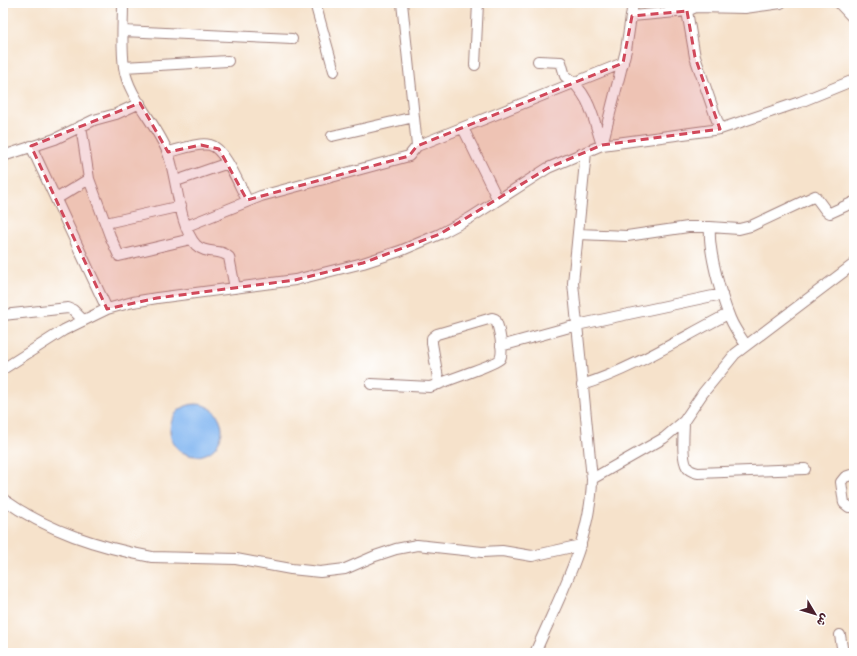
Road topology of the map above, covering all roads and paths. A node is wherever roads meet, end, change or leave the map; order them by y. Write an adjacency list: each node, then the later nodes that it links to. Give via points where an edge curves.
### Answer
1 (123, 3): 11 (street)
2 (315, 3): 18 (street)
3 (402, 3): 22 (street)
4 (478, 3): 16 (street)
5 (633, 3): 9 (street)
6 (781, 3): 8 (street, via 745,8 696,7)
7 (839, 3): 10 (street)
8 (687, 11): 9 (street); 25 (street, via 695,57)
9 (632, 16): 15 (street)
10 (854, 19)
11 (123, 31): 12 (street); 17 (street)
12 (292, 39)
13 (228, 61): 17 (street)
14 (538, 61): 20 (street, via 561,62 565,76)
15 (623, 63): 20 (street); 27 (street)
16 (475, 65)
17 (124, 67): 21 (street)
18 (334, 71)
19 (854, 80): 25 (street, via 800,102)
20 (575, 82): 24 (street); 27 (street, via 586,96)
21 (140, 103): 23 (street); 30 (street)
22 (414, 117): 26 (street); 29 (street)
23 (81, 126): 28 (street, via 55,139); 34 (street)
24 (463, 128): 29 (street); 38 (street)
25 (720, 129): 27 (street)
26 (332, 136)
27 (602, 145): 31 (street)
28 (32, 146): 32 (street); 36 (street)
29 (417, 146): 37 (street, via 409,156)
30 (168, 152): 33 (street, via 211,145 219,149); 35 (street)
31 (586, 152): 38 (street, via 548,168); 44 (street)
32 (3, 156)
33 (228, 163): 35 (street); 37 (street)
34 (89, 179): 36 (street); 41 (street)
35 (176, 181): 40 (street)
36 (56, 199): 49 (street)
37 (247, 200): 42 (street)
38 (498, 200): 47 (street, via 440,234 400,251 295,280)
39 (854, 202): 43 (street, via 828,213 815,196 752,226 739,229)
40 (181, 206): 41 (street); 42 (street)
41 (106, 223): 45 (street, via 118,254 122,256)
42 (187, 226): 45 (street)
43 (710, 227): 44 (street, via 688,227 627,236); 48 (street, via 711,246)
44 (578, 234): 53 (street, via 572,283)
45 (191, 239): 47 (street, via 202,250 224,253 229,257)
46 (854, 264): 54 (street)
47 (235, 288): 49 (street, via 133,302)
48 (722, 294): 50 (street); 53 (street)
49 (107, 309): 52 (street)
50 (728, 314): 54 (street); 59 (street, via 638,361)
51 (3, 315): 52 (street, via 68,308)
52 (83, 320): 56 (street, via 46,340)
53 (577, 325): 55 (street); 59 (street)
54 (746, 345): 60 (street, via 735,354 703,393)
55 (501, 346): 58 (street, via 500,356 496,362); 58 (street, via 497,322 492,318 437,334 432,338 432,343)
56 (3, 369)
57 (371, 384): 58 (street, via 430,387)
58 (439, 384)
59 (582, 385): 63 (street)
60 (684, 421): 61 (street, via 685,461 691,471 698,473); 63 (street, via 664,438)
61 (806, 469)
62 (854, 474): 65 (street, via 845,477 841,482 844,503)
63 (592, 479): 66 (street, via 592,497)
64 (3, 499): 66 (street, via 55,529 97,545 139,555 158,558 236,559 320,572 345,569 396,549 417,545 482,552 502,551 532,556)
65 (854, 507)
66 (581, 545): 68 (street)
67 (840, 635): 69 (street)
68 (535, 653)
69 (843, 653)

